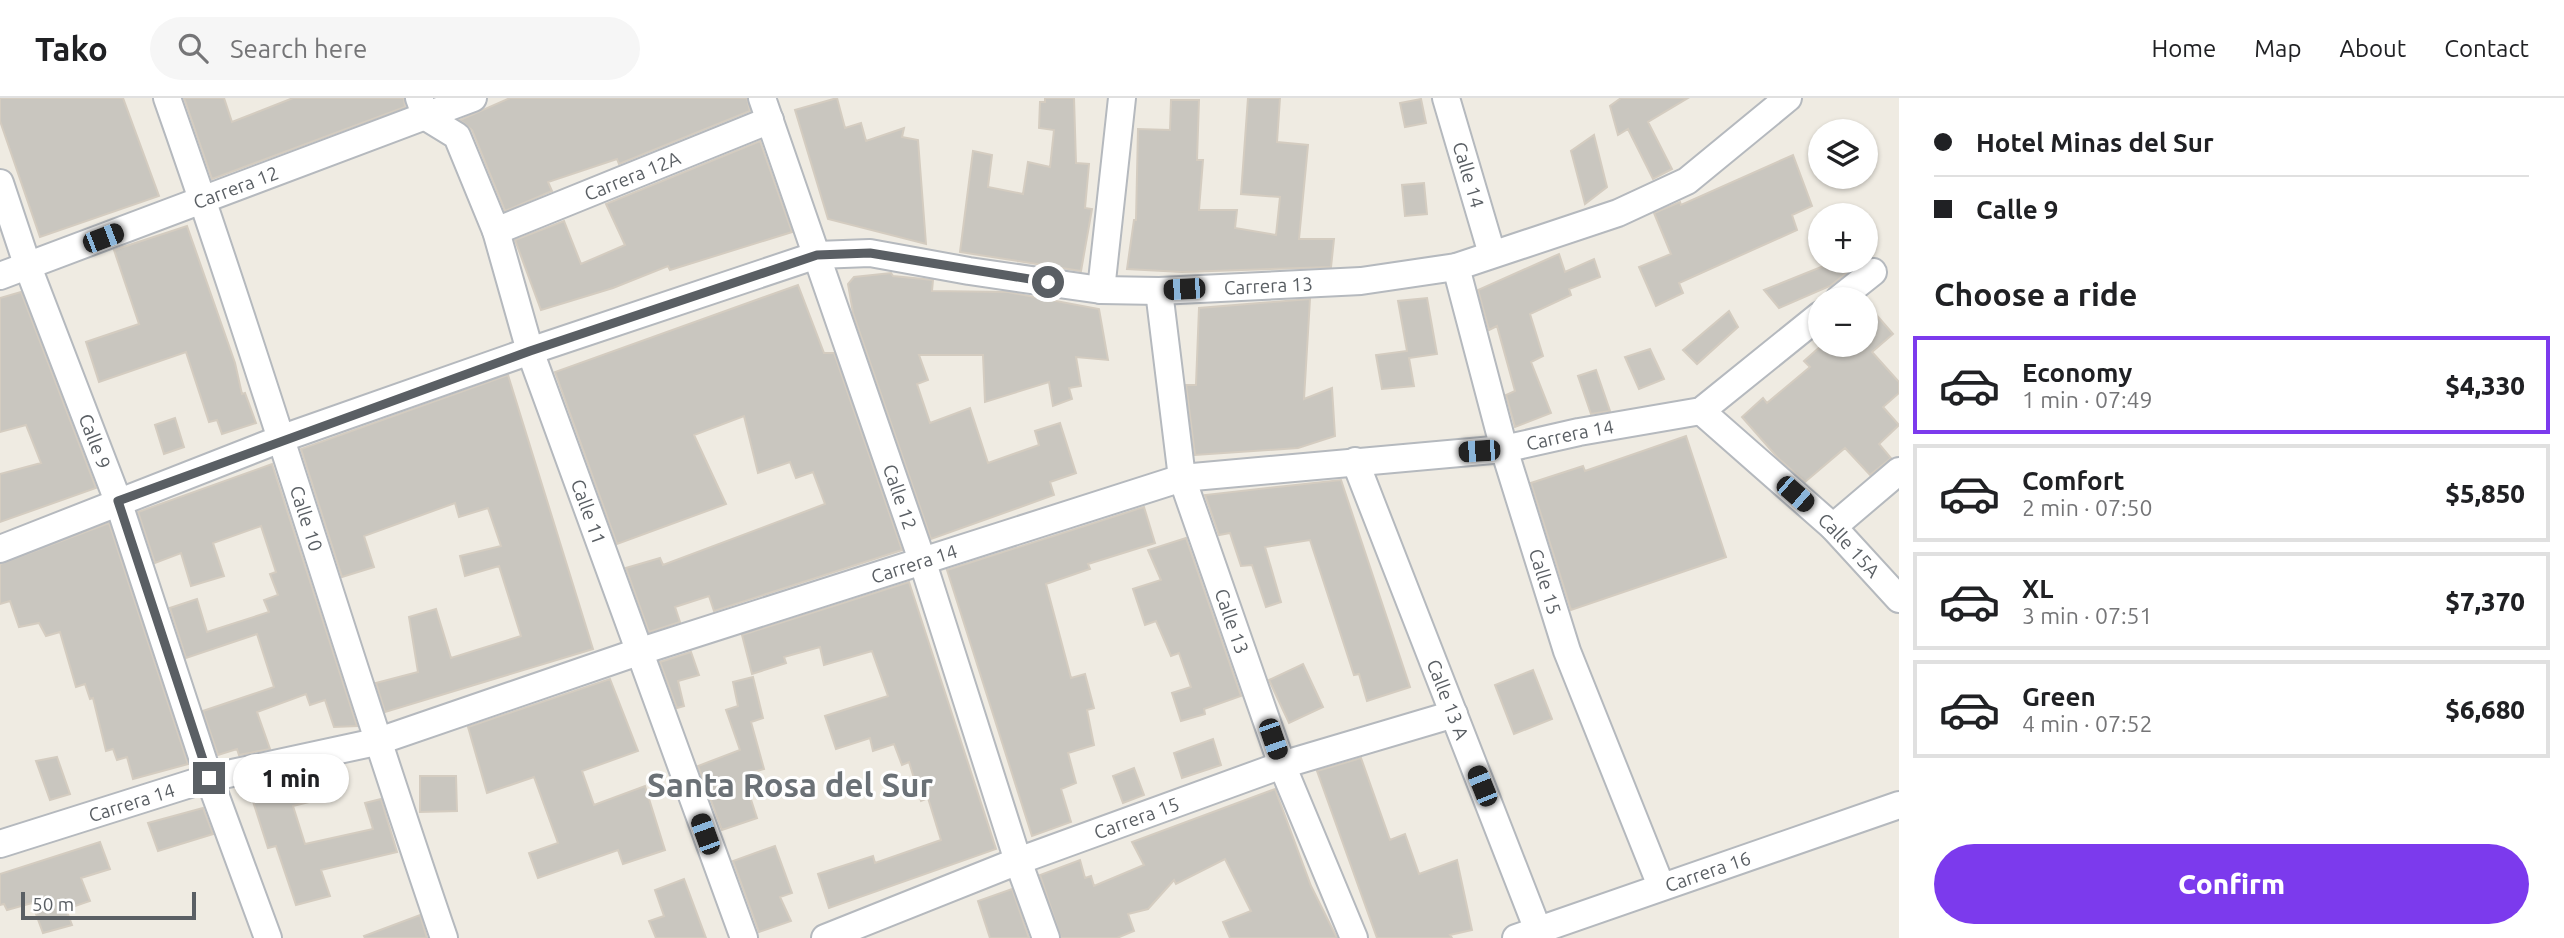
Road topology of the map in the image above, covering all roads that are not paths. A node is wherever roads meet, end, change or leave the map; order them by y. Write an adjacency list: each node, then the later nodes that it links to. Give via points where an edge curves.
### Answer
1 (167, 98): 9 (street, Calle 10)
2 (473, 98): 6 (street, Carrera 12)
3 (1122, 98): 18 (street)
4 (1446, 98): 11 (street, Calle 14)
5 (1788, 98): 11 (street, Carrera 13, via 1687,181 1618,213)
6 (423, 108): 9 (street, Carrera 12); 10 (street, Calle 11, via 457,136)
7 (766, 109): 10 (street, Carrera 12A); 12 (street, Calle 12)
8 (0, 183): 13 (street, Calle 9)
9 (203, 200): 13 (street, Carrera 12); 23 (street, Calle 10)
10 (496, 231): 21 (street, Calle 11)
11 (1492, 254): 14 (street, Carrera 13)
12 (817, 255): 18 (street, Carrera 13, via 870,253); 21 (street, Carrera 13); 31 (street, Calle 12)
13 (28, 267): 16 (street, Carrera 12); 28 (street, Calle 9)
14 (1456, 267): 19 (street, Carrera 13, via 1361,281); 24 (street, Calle 15)
15 (1871, 273): 17 (street)
16 (0, 276)
17 (1854, 287)
18 (1101, 290): 19 (street, Carrera 13)
19 (1159, 291): 27 (street, Calle 13)
20 (1808, 325): 22 (street, Carrera 14)
21 (530, 351): 23 (street, Carrera 13); 33 (street, Calle 11)
22 (1701, 411): 24 (street, Carrera 14); 29 (street, Calle 15A)
23 (283, 438): 28 (street, Carrera 13); 35 (street, Calle 10)
24 (1503, 449): 25 (street, Carrera 14); 41 (street, Calle 15, via 1567,652)
25 (1355, 461): 27 (street, Carrera 14); 34 (street, Calle 13 A)
26 (1899, 471): 29 (street)
27 (1182, 478): 31 (street, Carrera 14); 36 (street, Calle 13)
28 (118, 501): 30 (street, Carrera 13); 37 (street, Calle 9)
29 (1833, 527): 32 (street, Calle 15A)
30 (0, 550)
31 (923, 563): 33 (street, Carrera 14); 40 (street, Calle 12)
32 (1899, 600)
33 (638, 652): 35 (street, Carrera 14); 45 (street, Calle 11)
34 (1454, 714): 36 (street, Carrera 15); 42 (street, Calle 13 A)
35 (376, 742): 37 (street, Carrera 14); 44 (street, Calle 10)
36 (1282, 765): 40 (street, Carrera 15); 48 (street, Calle 13)
37 (209, 778): 39 (street, Carrera 14); 43 (street, Calle 9)
38 (1899, 805): 41 (street, Carrera 16)
39 (0, 845)
40 (1018, 861): 46 (street, Carrera 15); 47 (street, Calle 12)
41 (1661, 886): 42 (street, Carrera 16)
42 (1532, 935)
43 (268, 938)
44 (444, 938)
45 (744, 938)
46 (825, 938)
47 (1046, 938)
48 (1354, 938)

